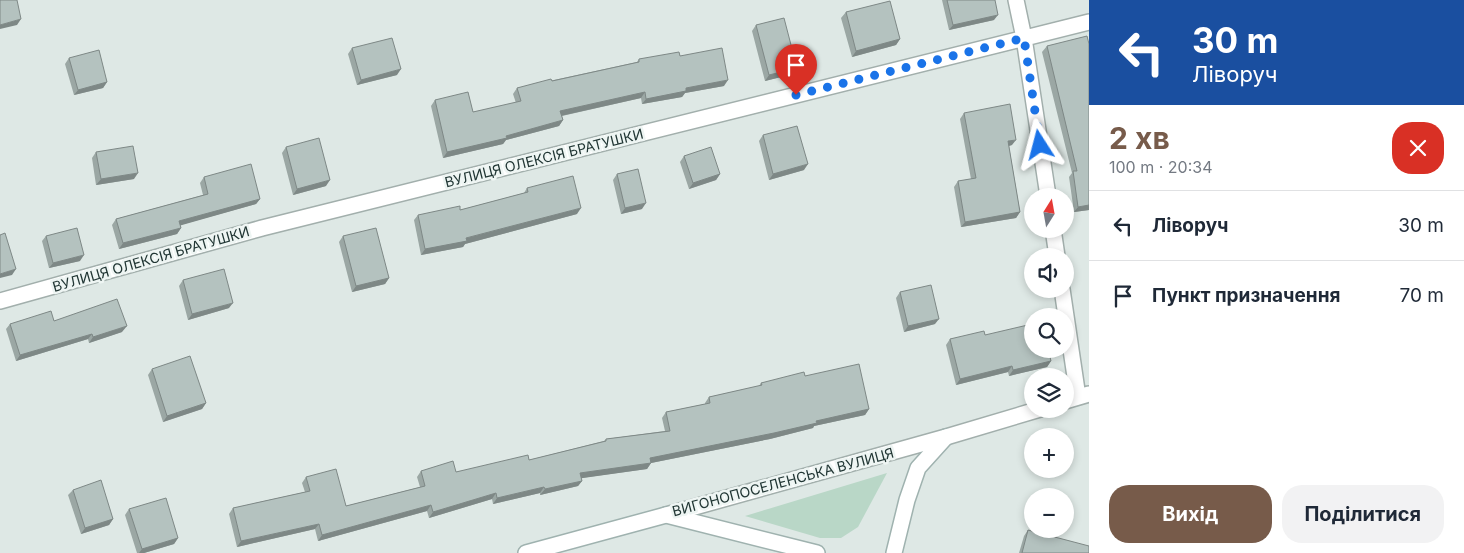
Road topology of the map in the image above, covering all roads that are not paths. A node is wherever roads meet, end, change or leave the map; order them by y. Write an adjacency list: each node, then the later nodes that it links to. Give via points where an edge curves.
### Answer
1 (1016, 0): 3 (street)
2 (1089, 22): 3 (street, ВУЛИЦЯ ОЛЕКСІЯ БРАТУШКИ)
3 (1024, 38): 4 (street); 6 (street, ВУЛИЦЯ ОЛЕКСІЯ БРАТУШКИ, via 262,228)
4 (1047, 188)
5 (1063, 298): 7 (street)
6 (0, 301)
7 (1077, 398)
8 (1024, 414): 9 (street, ВИГОНОПОСЕЛЕНСЬКА ВУЛИЦЯ)
9 (946, 437): 10 (street, ВИГОНОПОСЕЛЕНСЬКА ВУЛИЦЯ); 14 (street, via 918,468)
10 (666, 514): 11 (street, ВИГОНОПОСЕЛЕНСЬКА ВУЛИЦЯ); 13 (street)
11 (558, 549): 12 (street, ВИГОНОПОСЕЛЕНСЬКА ВУЛИЦЯ)
12 (526, 553)
13 (817, 553)
14 (894, 553)

